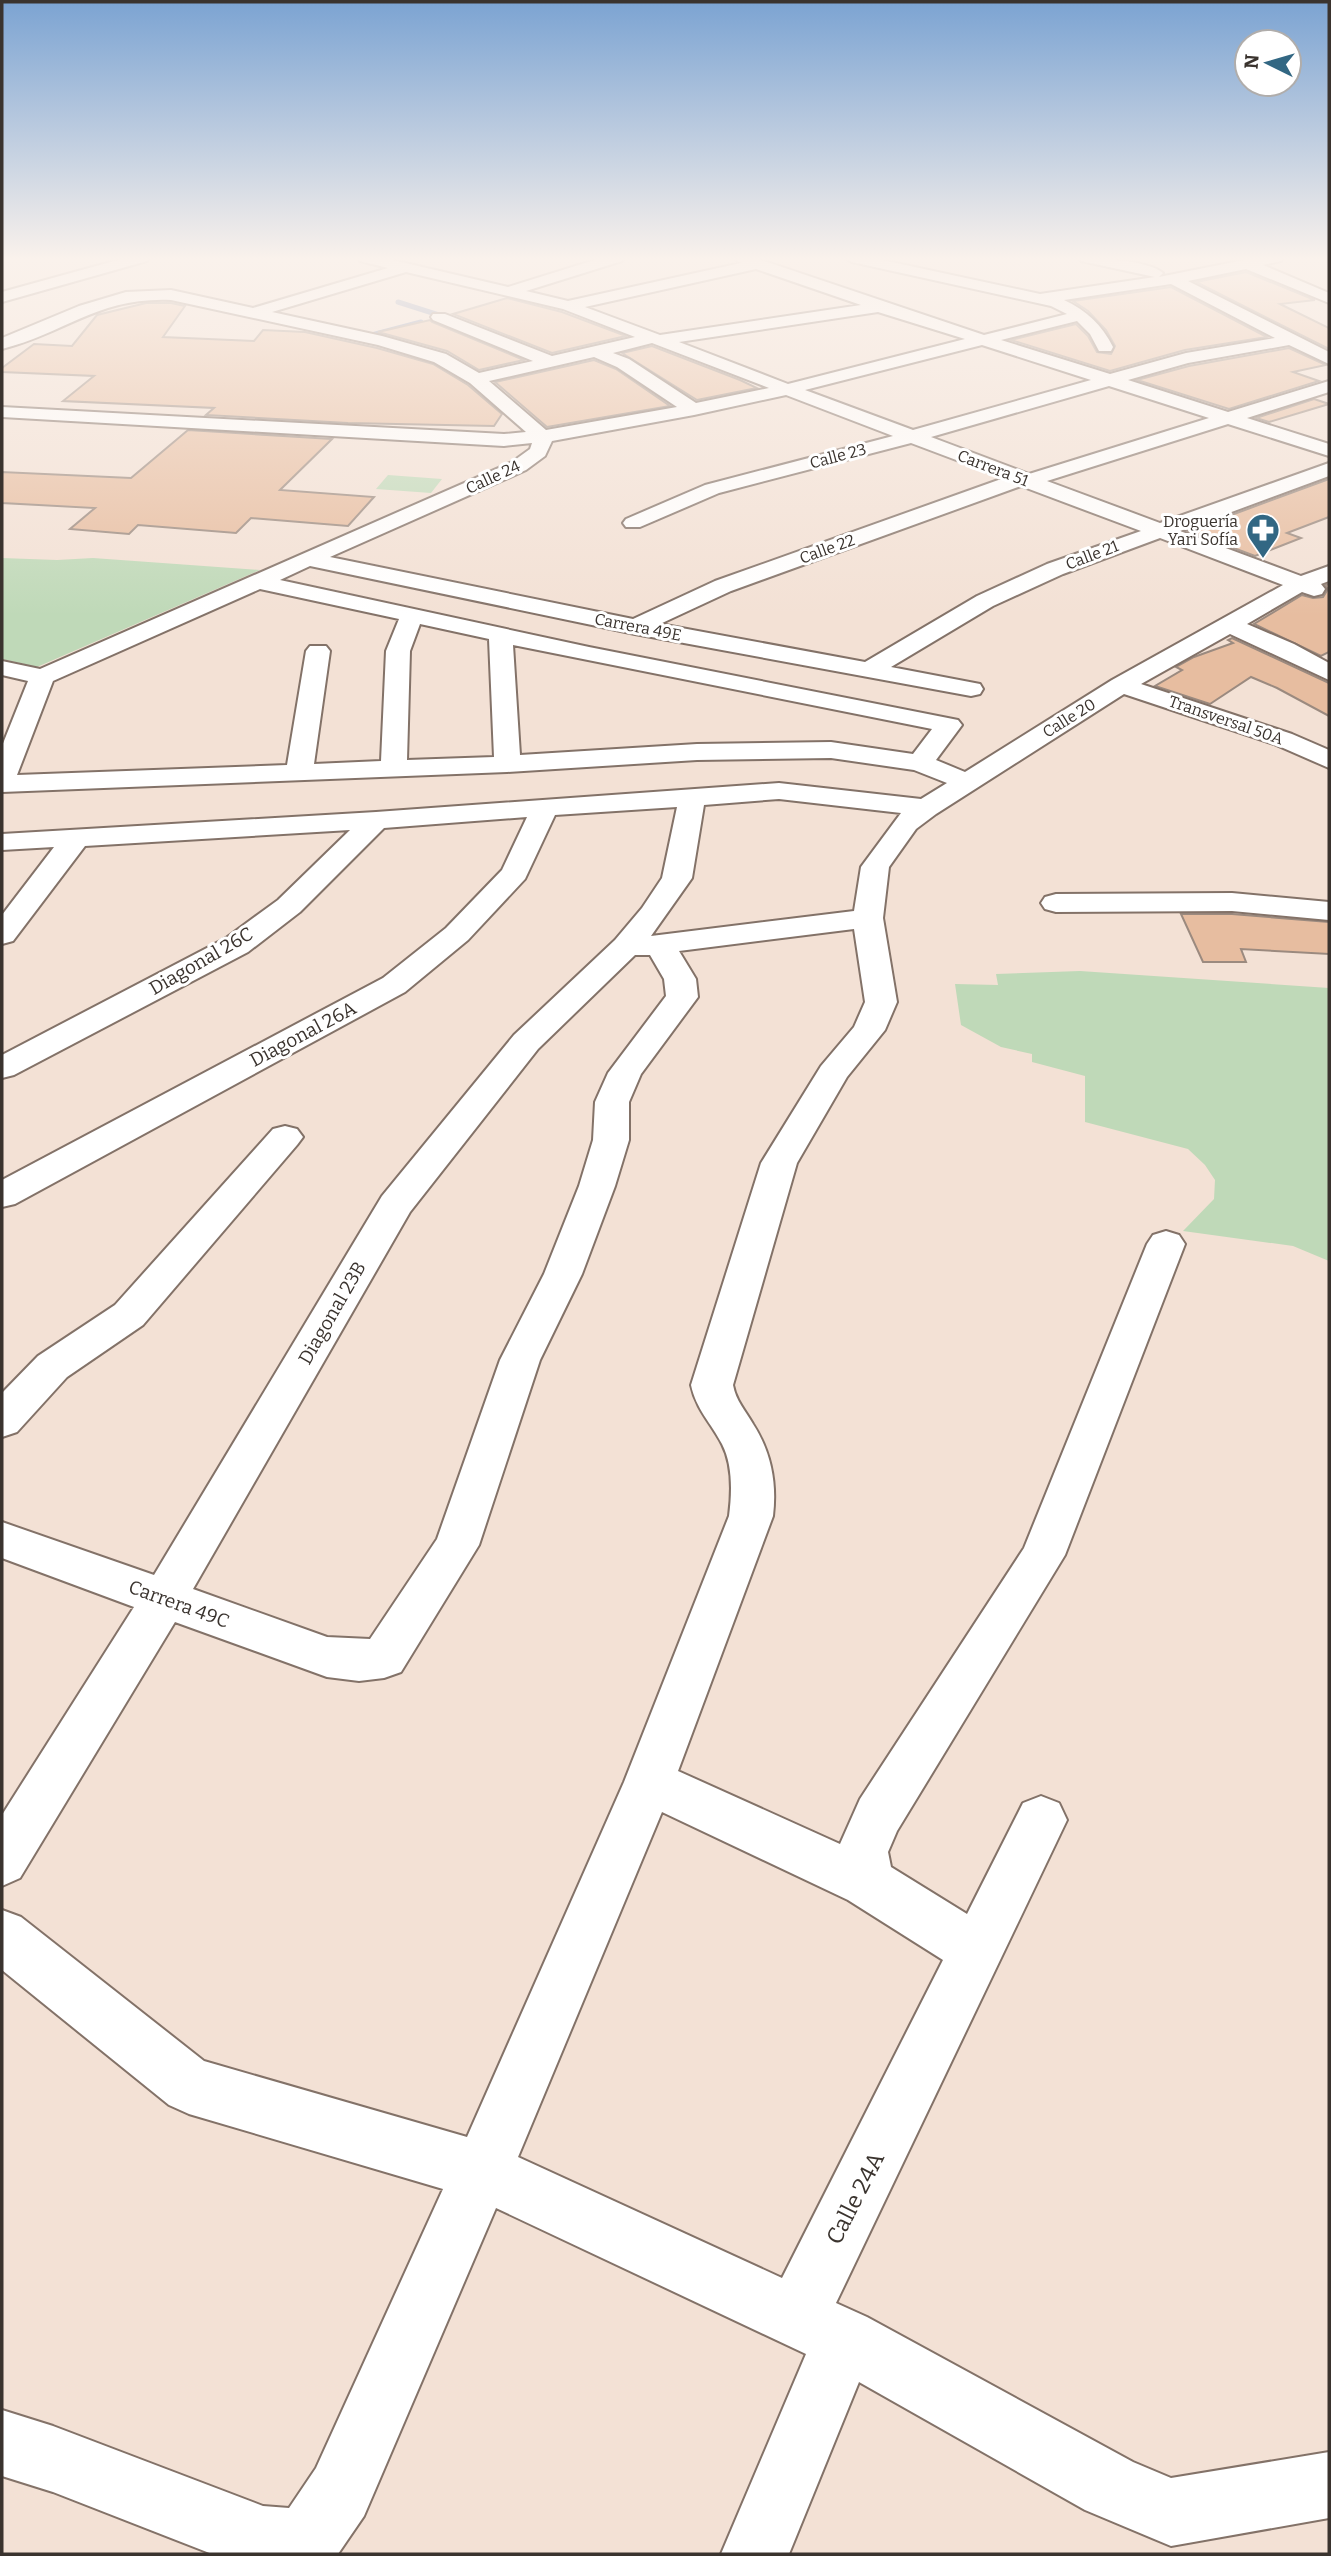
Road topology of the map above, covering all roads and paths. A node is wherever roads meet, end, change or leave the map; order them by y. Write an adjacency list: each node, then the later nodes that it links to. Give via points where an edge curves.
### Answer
1 (473, 377): 8 (street)
2 (484, 377): 8 (street)
3 (644, 377): 12 (street)
4 (757, 377): 11 (street, Carrera 51)
5 (835, 377): 11 (street)
6 (1108, 377): 9 (street)
7 (1120, 377): 9 (street, Calle 23)
8 (476, 379): 16 (street)
9 (1114, 379): 14 (street); 15 (street, Calle 23)
10 (1329, 386): 14 (street, Calle 22)
11 (788, 389): 12 (street); 15 (street, Carrera 51)
12 (694, 410): 16 (street)
13 (2, 412): 17 (street)
14 (1228, 416): 18 (street); 21 (street, Calle 22)
15 (911, 437): 21 (street, Carrera 51); 22 (street, Calle 23, via 712,489)
16 (544, 438): 17 (street); 19 (street, Calle 24, via 541,449)
17 (505, 440): 19 (street, via 524,454)
18 (1329, 450)
19 (525, 462): 24 (street, Calle 24)
20 (1329, 469): 23 (street, Calle 21)
21 (1024, 480): 23 (street, Carrera 51); 31 (street, Calle 22, via 723,586)
22 (633, 523)
23 (1157, 531): 27 (street, Carrera 51); 36 (street, Calle 21, via 985,601)
24 (306, 559): 26 (street, Calle 24); 31 (street, Carrera 49E)
25 (1329, 573): 27 (street, Calle 20)
26 (255, 581): 29 (street); 38 (street, Calle 24)
27 (1298, 585): 28 (street, Carrera 51); 30 (street, Calle 20)
28 (1329, 594)
29 (411, 617): 32 (street); 44 (street, via 398,651)
30 (1227, 624): 37 (street); 39 (street, Calle 20)
31 (630, 626): 34 (street, Calle 22); 36 (street, Carrera 49E)
32 (500, 635): 34 (street); 43 (street)
33 (318, 651): 45 (street)
34 (589, 654): 42 (street, via 949,725)
35 (2, 668): 38 (street)
36 (869, 670): 40 (street, Carrera 49E)
37 (1329, 673)
38 (42, 677): 46 (street)
39 (1121, 685): 41 (street, Transversal 50A, via 1283,739); 47 (street, Calle 20)
40 (971, 689)
41 (1329, 760)
42 (920, 763): 43 (street, via 831,750 697,752); 47 (street)
43 (507, 764): 44 (street)
44 (394, 768): 45 (street)
45 (299, 772): 48 (street)
46 (2, 779)
47 (967, 782): 51 (street, Calle 20)
48 (2, 784)
49 (692, 798): 50 (street); 51 (street, via 779,791); 59 (street, Diagonal 23B, via 677,878 653,914)
50 (545, 808): 52 (street); 62 (street, Diagonal 26A, via 515,873 457,934 394,985)
51 (926, 808): 57 (street, Calle 20, via 906,823 875,867)
52 (376, 820): 53 (street); 60 (street, Diagonal 26C, via 289,906 237,945)
53 (76, 838): 54 (street); 58 (street)
54 (2, 842)
55 (1056, 903): 56 (street, via 1232,902)
56 (1329, 911)
57 (868, 918): 59 (street); 67 (street, Calle 20, via 881,1002 869,1030 833,1073 779,1163 712,1385 714,1402 743,1444 753,1505)
58 (2, 934)
59 (643, 946): 66 (street, Diagonal 23B, via 526,1042 395,1205); 66 (street, Carrera 49C, via 680,979 682,997 625,1073 612,1102 611,1140 597,1186 564,1274 520,1360 457,1545 383,1658 327,1657)
60 (2, 1068)
61 (285, 1137): 64 (street, via 129,1315 42,1375)
62 (2, 1195)
63 (1166, 1244): 70 (street, via 1044,1555 878,1815 862,1852)
64 (2, 1421)
65 (2, 1540): 66 (street, Carrera 49C)
66 (164, 1599): 69 (street, Diagonal 23B)
67 (649, 1782): 70 (street); 73 (street, Calle 20)
68 (1041, 1820): 72 (street, Calle 24A)
69 (2, 1861)
70 (867, 1882): 72 (street)
71 (2, 1936): 73 (street, via 189,2085)
72 (978, 1951): 74 (street, Calle 24A)
73 (482, 2171): 74 (street); 75 (street, Calle 20, via 340,2492 305,2544 263,2540)
74 (821, 2328): 76 (street, via 1110,2486 1171,2512); 77 (street, Calle 24A)
75 (2, 2443)
76 (1329, 2485)
77 (755, 2554)

